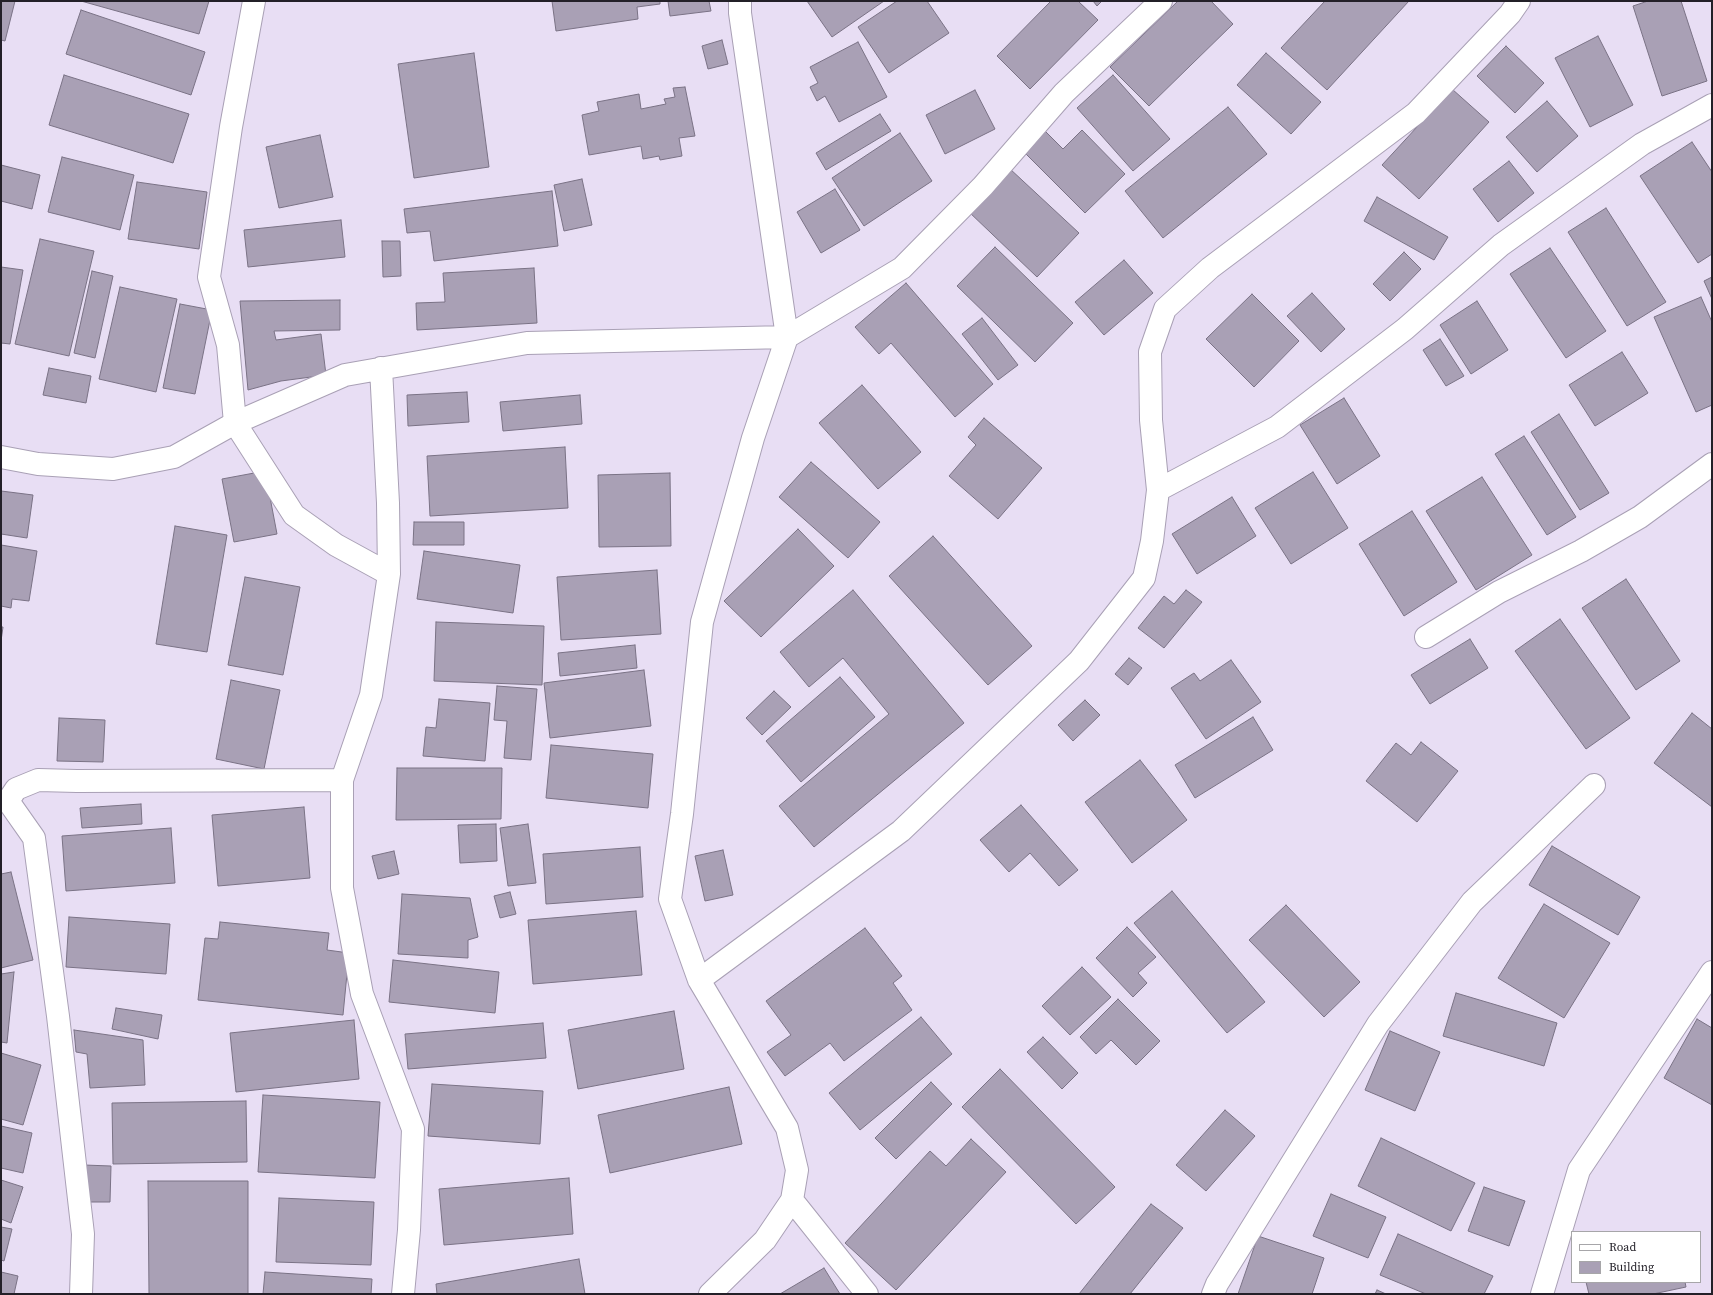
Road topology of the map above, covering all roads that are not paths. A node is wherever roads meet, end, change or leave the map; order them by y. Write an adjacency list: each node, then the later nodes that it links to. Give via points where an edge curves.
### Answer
1 (254, 1): 8 (street, via 231,127 209,277 228,345)
2 (740, 1): 6 (street)
3 (1161, 1): 6 (street, via 1064,93 983,186 902,268)
4 (1518, 1): 11 (street, via 1510,14 1416,113 1210,268 1165,309 1150,352 1151,420)
5 (1712, 105): 11 (street, via 1642,144 1501,245 1405,329 1277,428)
6 (787, 337): 7 (street, via 527,343); 17 (street, via 753,438 702,622 682,814 670,899)
7 (381, 368): 8 (street, via 345,375); 12 (street)
8 (235, 423): 9 (street, via 174,456 113,469 38,464); 12 (street, via 294,515 336,546)
9 (1, 457)
10 (1712, 464): 13 (street, via 1640,517 1581,551 1499,592)
11 (1158, 490): 17 (street, via 1152,541 1144,578 1079,661 901,831)
12 (389, 574): 14 (street, via 371,694)
13 (1426, 637)
14 (342, 780): 19 (street, via 38,780 16,789 8,801 34,838 82,1226); 20 (street, via 342,888 362,994 412,1128 409,1230)
15 (1594, 785): 23 (street, via 1472,902 1378,1024)
16 (1712, 972): 24 (street, via 1579,1170)
17 (699, 980): 18 (street, via 787,1128 797,1170)
18 (792, 1200): 21 (street, via 765,1240); 22 (street)
19 (82, 1294)
20 (402, 1294)
21 (710, 1294)
22 (867, 1294)
23 (1213, 1294)
24 (1542, 1294)

